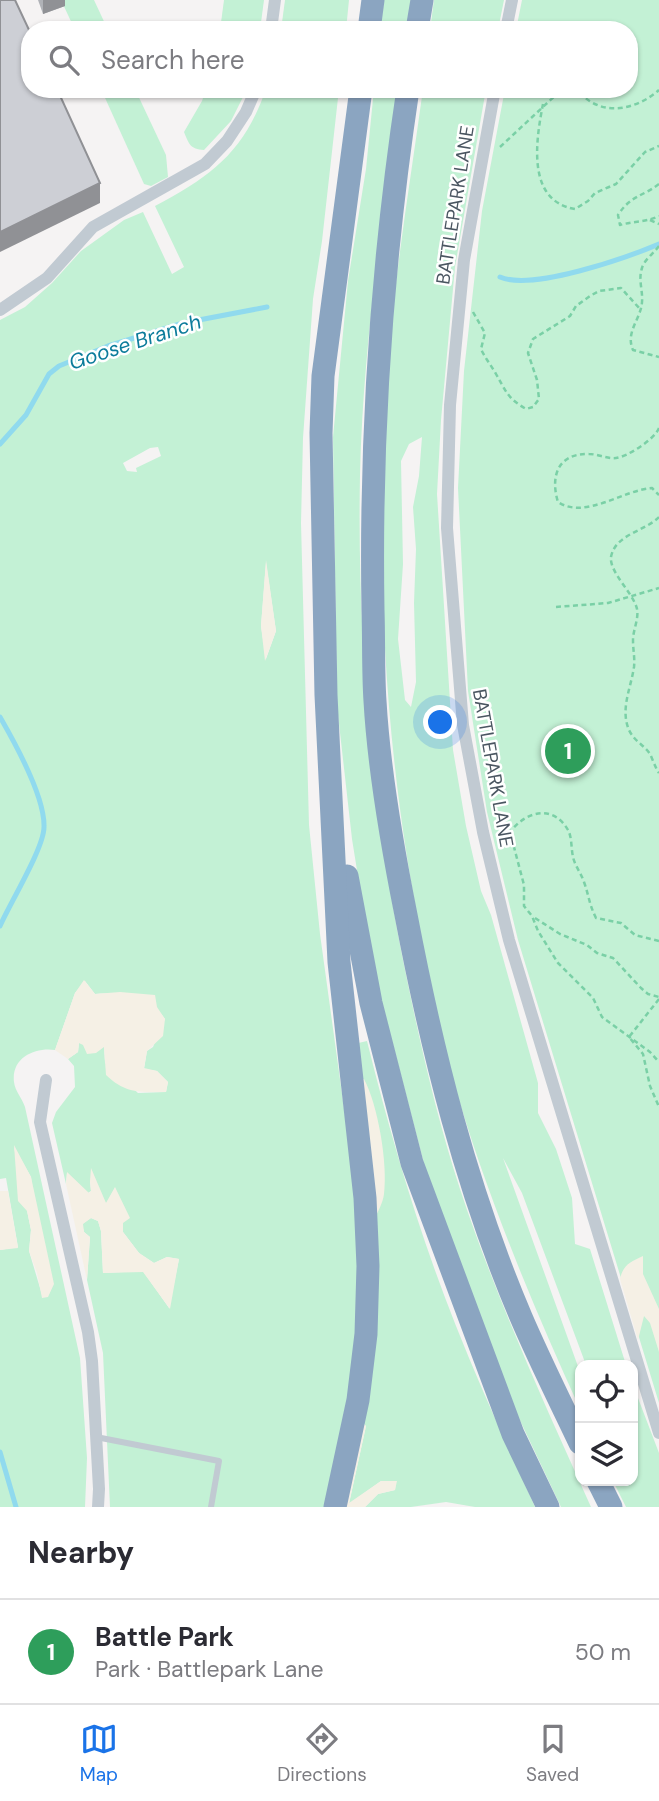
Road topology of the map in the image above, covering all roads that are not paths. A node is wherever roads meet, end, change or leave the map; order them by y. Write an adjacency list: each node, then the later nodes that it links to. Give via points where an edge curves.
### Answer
1 (275, 0): 5 (street)
2 (373, 0): 6 (highway)
3 (422, 0): 7 (highway)
4 (512, 0): 8 (street)
5 (272, 21)
6 (370, 21)
7 (418, 21)
8 (508, 21)
9 (252, 98): 13 (street, via 226,141 205,164 93,227 47,278)
10 (360, 98): 14 (highway, via 323,376)
11 (407, 98): 16 (highway, via 385,278 374,442 375,703 392,845 419,986 471,1180 521,1317)
12 (493, 98): 17 (street, BATTLEPARK LANE, via 464,260 450,417 447,528 463,725 509,940)
13 (0, 310)
14 (326, 695): 22 (highway, via 339,962 368,1266 358,1400); 23 (highway, via 345,868 371,1003 412,1163 513,1434)
15 (46, 1080): 18 (street, via 40,1122 88,1332)
16 (575, 1432)
17 (659, 1433)
18 (96, 1437): 20 (street); 21 (lane, via 219,1461)
19 (600, 1486): 24 (highway)
20 (98, 1507)
21 (211, 1507)
22 (335, 1507)
23 (548, 1507)
24 (611, 1507)

